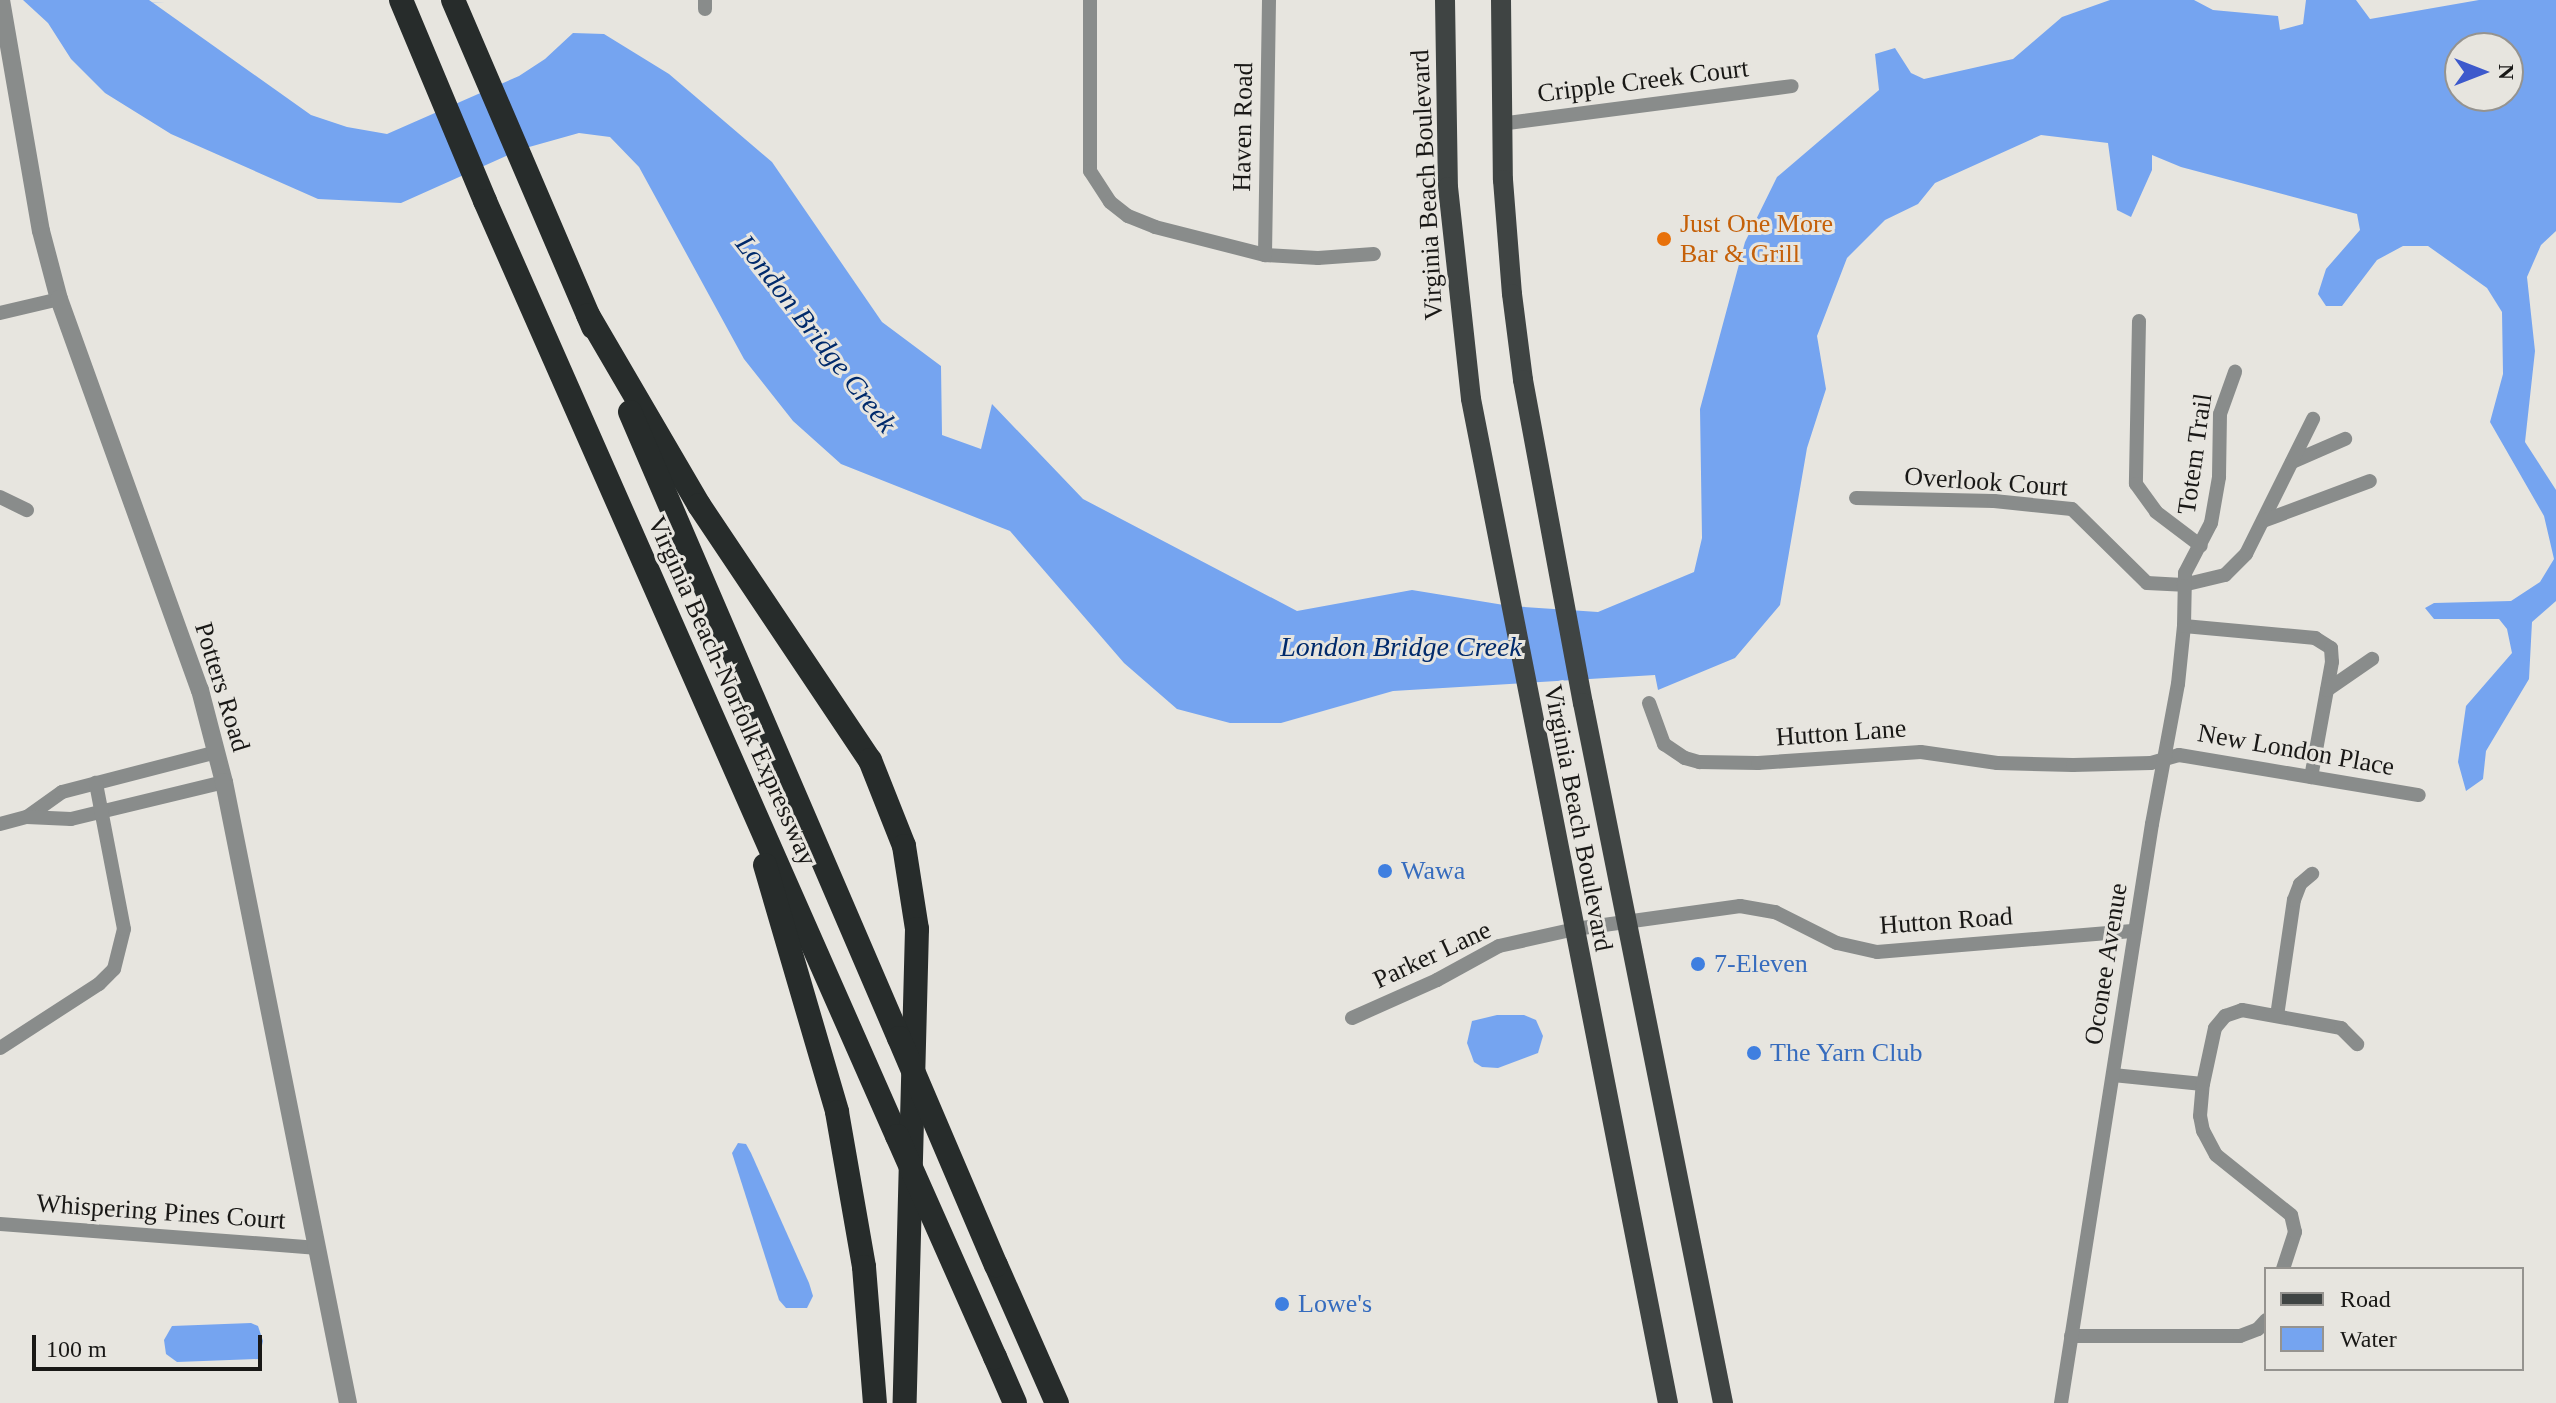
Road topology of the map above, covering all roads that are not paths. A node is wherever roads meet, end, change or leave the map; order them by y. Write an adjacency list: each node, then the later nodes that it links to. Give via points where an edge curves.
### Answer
1 (1, 0): 12 (street, Potters Road, via 41,231)
2 (401, 0): 36 (highway, Virginia Beach-Norfolk Expressway)
3 (453, 0): 14 (highway, Virginia Beach-Norfolk Expressway)
4 (1090, 0): 11 (street, via 1091,175 1128,216)
5 (1269, 0): 11 (street, Haven Road)
6 (1445, 0): 43 (main road, Virginia Beach Boulevard, via 1453,252 1475,423)
7 (1501, 0): 9 (main road, Virginia Beach Boulevard)
8 (1792, 86): 9 (street, Cripple Creek Court)
9 (1500, 124): 42 (main road, Virginia Beach Boulevard, via 1512,294 1530,419)
10 (1374, 254): 11 (street)
11 (1265, 255)
12 (59, 299): 13 (street); 31 (street, Potters Road, via 200,690)
13 (0, 313)
14 (588, 315): 58 (highway, via 699,505 870,760 904,846 917,929); 60 (highway, Virginia Beach-Norfolk Expressway, bridge)
15 (2139, 321): 25 (street, via 2136,484 2156,512)
16 (2235, 372): 25 (street, Totem Trail, via 2220,414 2217,501)
17 (2313, 419): 19 (street)
18 (2345, 439): 19 (street)
19 (2292, 462): 24 (street)
20 (2370, 481): 24 (street)
21 (0, 497): 23 (street)
22 (1856, 498): 26 (street, Overlook Court, via 1994,501 2072,509 2147,583)
23 (27, 510)
24 (2263, 521): 26 (street, via 2236,567 2225,575)
25 (2201, 546): 26 (street, Totem Trail)
26 (2183, 585): 27 (street, Oconee Avenue)
27 (2184, 626): 29 (street, via 2324,640 2332,662); 32 (street, Oconee Avenue)
28 (2372, 659): 29 (street)
29 (2327, 690): 33 (street)
30 (1649, 703): 32 (street, Hutton Lane, via 1664,744 1699,762 1770,763 1893,752 2073,765)
31 (217, 752): 34 (street, Potters Road); 35 (street)
32 (2165, 758): 33 (street, New London Place, via 2203,758); 44 (street, Oconee Avenue)
33 (2311, 777): 37 (street, New London Place)
34 (224, 782): 38 (street); 52 (street, Potters Road)
35 (96, 783): 38 (street); 39 (street, via 62,792)
36 (744, 789): 57 (highway, via 837,1112 864,1267); 59 (highway, Virginia Beach-Norfolk Expressway, bridge)
37 (2419, 795)
38 (102, 811): 39 (street, via 71,819); 48 (street, via 124,929 114,969)
39 (27, 817): 40 (street)
40 (0, 824)
41 (2312, 874): 45 (street, via 2300,884 2294,900)
42 (1628, 921): 43 (street, Parker Lane); 44 (street, Hutton Road, via 1760,908 1837,943 1877,952); 62 (main road, Virginia Beach Boulevard)
43 (1575, 929): 46 (street, Parker Lane, via 1499,946); 61 (main road, Virginia Beach Boulevard)
44 (2135, 931): 49 (street, Oconee Avenue)
45 (2277, 1016): 47 (street, via 2341,1028); 50 (street, via 2242,1010 2225,1016 2215,1028)
46 (1352, 1018)
47 (2357, 1044)
48 (0, 1048)
49 (2113, 1075): 50 (street); 55 (street, Oconee Avenue)
50 (2203, 1084): 53 (street, via 2200,1116 2209,1145 2291,1215 2295,1232)
51 (0, 1224): 52 (street, Whispering Pines Court)
52 (318, 1248): 56 (street, Potters Road)
53 (2284, 1267)
54 (2264, 1322): 55 (street, via 2240,1336)
55 (2071, 1336): 63 (street, Oconee Avenue)
56 (348, 1403)
57 (875, 1403)
58 (905, 1403)
59 (1015, 1403)
60 (1057, 1403)
61 (1668, 1403)
62 (1723, 1403)
63 (2061, 1403)

